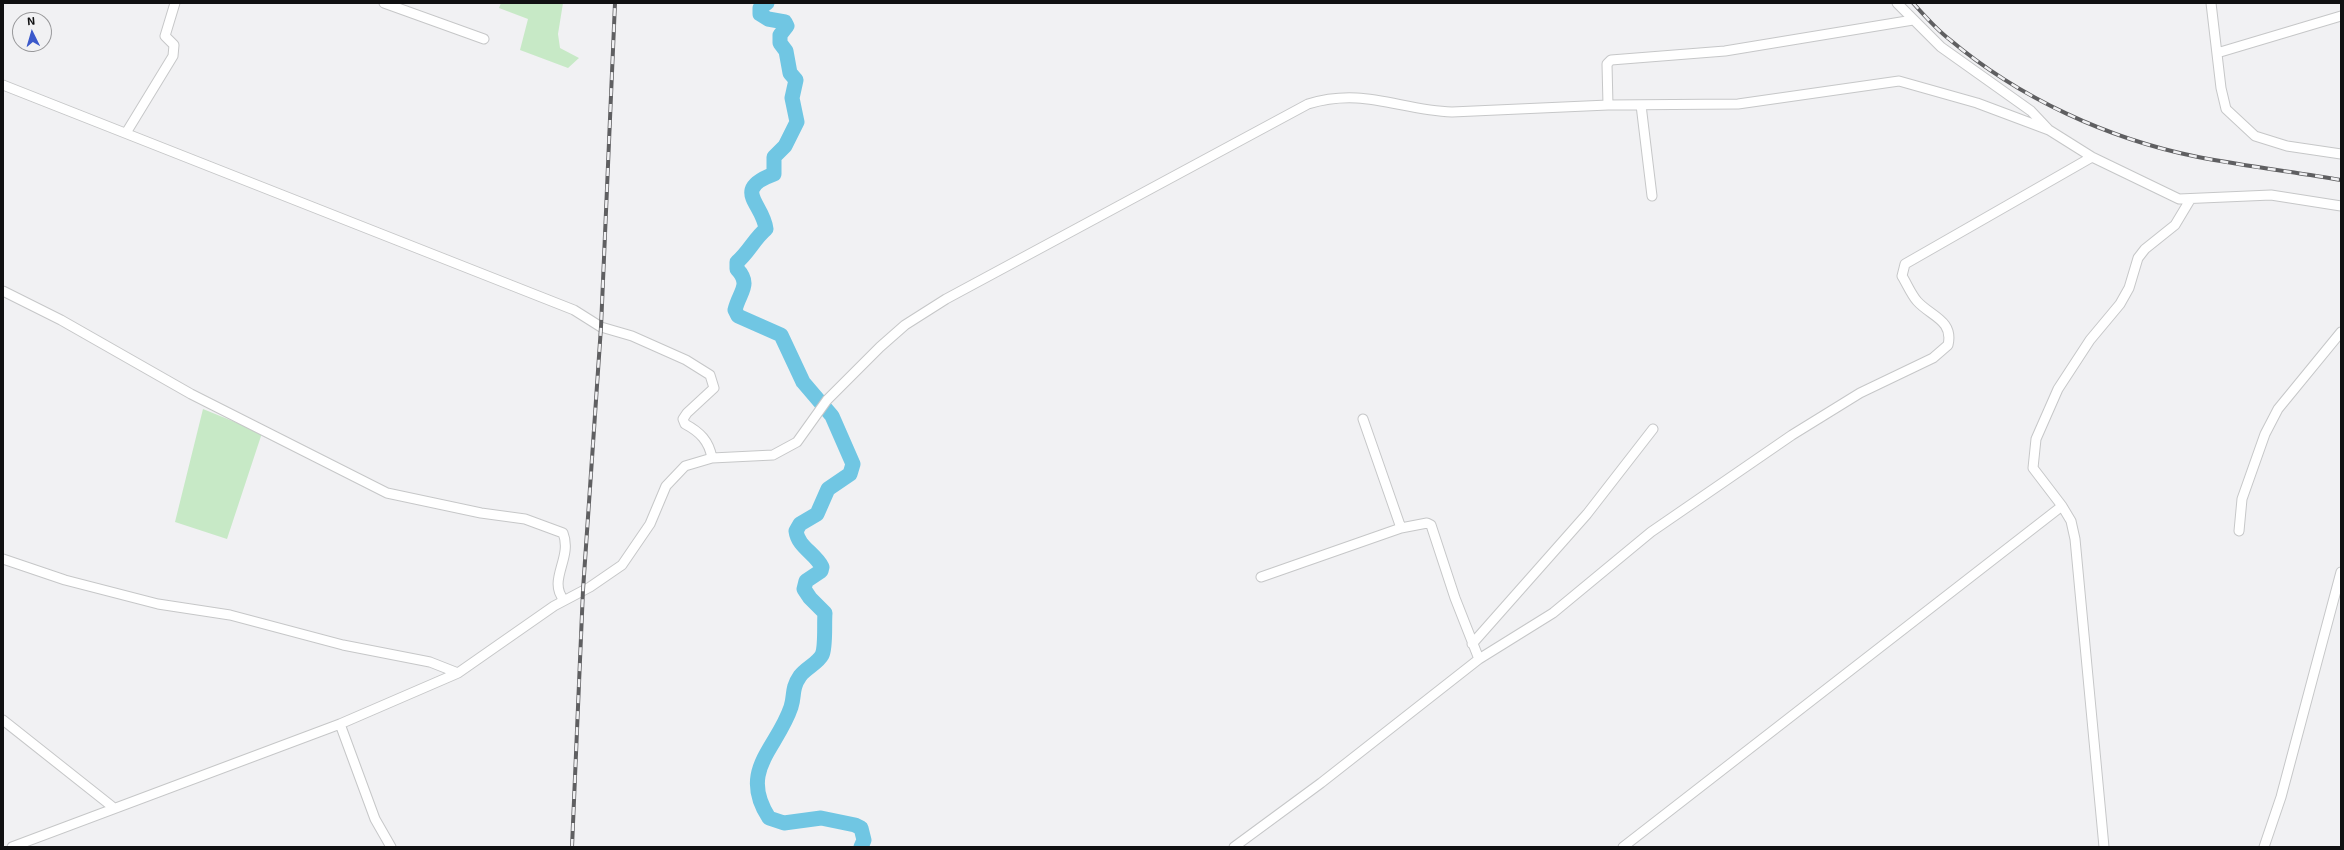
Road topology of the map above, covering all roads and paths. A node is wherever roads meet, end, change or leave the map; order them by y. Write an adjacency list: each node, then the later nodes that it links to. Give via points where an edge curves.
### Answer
1 (174, 3): 13 (street, via 165,36 174,45 173,56)
2 (384, 3): 7 (street)
3 (1896, 3): 6 (street)
4 (2211, 3): 8 (street)
5 (2341, 16): 8 (street)
6 (1913, 20): 11 (street, via 1725,51 1611,60 1608,64); 12 (street, via 1941,47 2031,111)
7 (484, 39)
8 (2217, 53): 14 (street, via 2226,109 2255,136 2287,146)
9 (3, 85): 13 (street)
10 (1642, 104): 11 (street); 12 (street, via 1738,104 1899,81 1977,103); 16 (street)
11 (1608, 105): 23 (street, via 1452,112 1426,111 1404,104 1345,97 1308,104 946,299 905,326 827,400 797,442 773,455)
12 (2049, 130): 15 (street)
13 (126, 133): 23 (street, via 574,310 601,327 632,336 686,360 710,375 714,388 687,413 684,419 685,424 707,441)
14 (2341, 154)
15 (2092, 156): 17 (street, via 2179,199); 32 (street, via 1905,264 1902,276 1916,300 1944,322 1949,331 1948,345 1933,358 1860,393 1792,435 1651,532 1553,613)
16 (1652, 196)
17 (2190, 200): 18 (street, via 2264,195); 24 (street, via 2175,225 2145,249 2138,258 2129,288 2120,304 2090,340 2058,389 2042,423 2036,439 2032,468)
18 (2341, 206)
19 (3, 291): 30 (street, via 61,320 191,394 387,493 481,513 525,519 563,533 566,554 558,593)
20 (2341, 332): 26 (street, via 2278,409 2265,434 2242,499)
21 (1363, 419): 25 (street)
22 (1653, 429): 31 (street, via 1587,514)
23 (712, 458): 30 (street, via 686,466 675,475 666,486 650,524 622,565 590,587)
24 (2062, 506): 40 (street); 41 (street, via 2071,521 2075,539)
25 (1401, 528): 29 (street); 31 (street, via 1423,522 1431,525)
26 (2239, 531)
27 (3, 559): 33 (street, via 65,580 158,604 230,614 343,645 430,662)
28 (2341, 572): 42 (street, via 2281,797)
29 (1262, 577)
30 (564, 600): 33 (street)
31 (1472, 644): 32 (street)
32 (1479, 659): 39 (street, via 1321,783)
33 (458, 673): 35 (street)
34 (3, 720): 36 (street)
35 (340, 724): 36 (street); 38 (street, via 375,819)
36 (114, 808): 37 (street)
37 (12, 847)
38 (390, 847)
39 (1234, 847)
40 (1623, 847)
41 (2104, 847)
42 (2264, 847)

